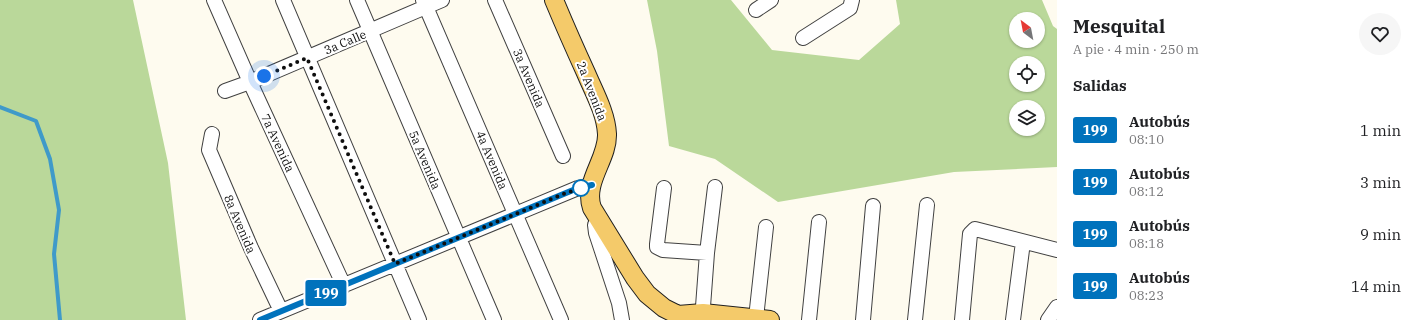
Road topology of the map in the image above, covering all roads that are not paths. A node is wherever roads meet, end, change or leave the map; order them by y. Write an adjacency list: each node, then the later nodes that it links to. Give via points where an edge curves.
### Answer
1 (214, 0): 14 (street, 7a Avenida)
2 (283, 0): 13 (street)
3 (357, 0): 11 (street, 5a Avenida)
4 (442, 0): 9 (street, 3a Calle)
5 (495, 0): 17 (street, 3a Avenida)
6 (554, 0): 18 (main road, 2a Avenida, via 605,123 606,141)
7 (771, 0): 10 (street)
8 (852, 0): 12 (street, via 850,8)
9 (424, 4): 11 (street, 3a Calle); 23 (street, 4a Avenida)
10 (756, 10)
11 (370, 31): 13 (street, 3a Calle); 27 (street, 5a Avenida)
12 (803, 38)
13 (307, 58): 14 (street, 3a Calle); 31 (street)
14 (250, 82): 15 (street, 3a Calle); 32 (street, 7a Avenida)
15 (224, 91)
16 (212, 134): 34 (street, 8a Avenida, via 209,150)
17 (563, 156)
18 (592, 185): 23 (street, via 578,188); 24 (main road, 2a Avenida, via 591,205)
19 (715, 187): 30 (street)
20 (664, 188): 30 (street, via 657,247 663,250)
21 (927, 205): 44 (street)
22 (873, 206): 43 (street)
23 (515, 214): 27 (street); 40 (street, 4a Avenida)
24 (599, 221): 35 (main road, 2a Avenida, via 647,294 664,308); 41 (street, via 595,225 596,233 620,303)
25 (819, 222): 42 (street)
26 (766, 227): 36 (street)
27 (458, 238): 31 (street); 39 (street, 5a Avenida)
28 (1023, 242): 29 (street); 45 (street, via 975,229 970,234); 46 (street)
29 (1057, 250)
30 (707, 253): 35 (street)
31 (395, 264): 32 (street); 38 (street)
32 (344, 286): 34 (street)
33 (1057, 307): 47 (street)
34 (281, 311): 37 (street)
35 (690, 318): 36 (main road)
36 (763, 319)
37 (260, 320)
38 (419, 320)
39 (494, 320)
40 (561, 320)
41 (622, 320)
42 (809, 320)
43 (863, 320)
44 (915, 320)
45 (962, 320)
46 (1013, 320)
47 (1048, 320)

